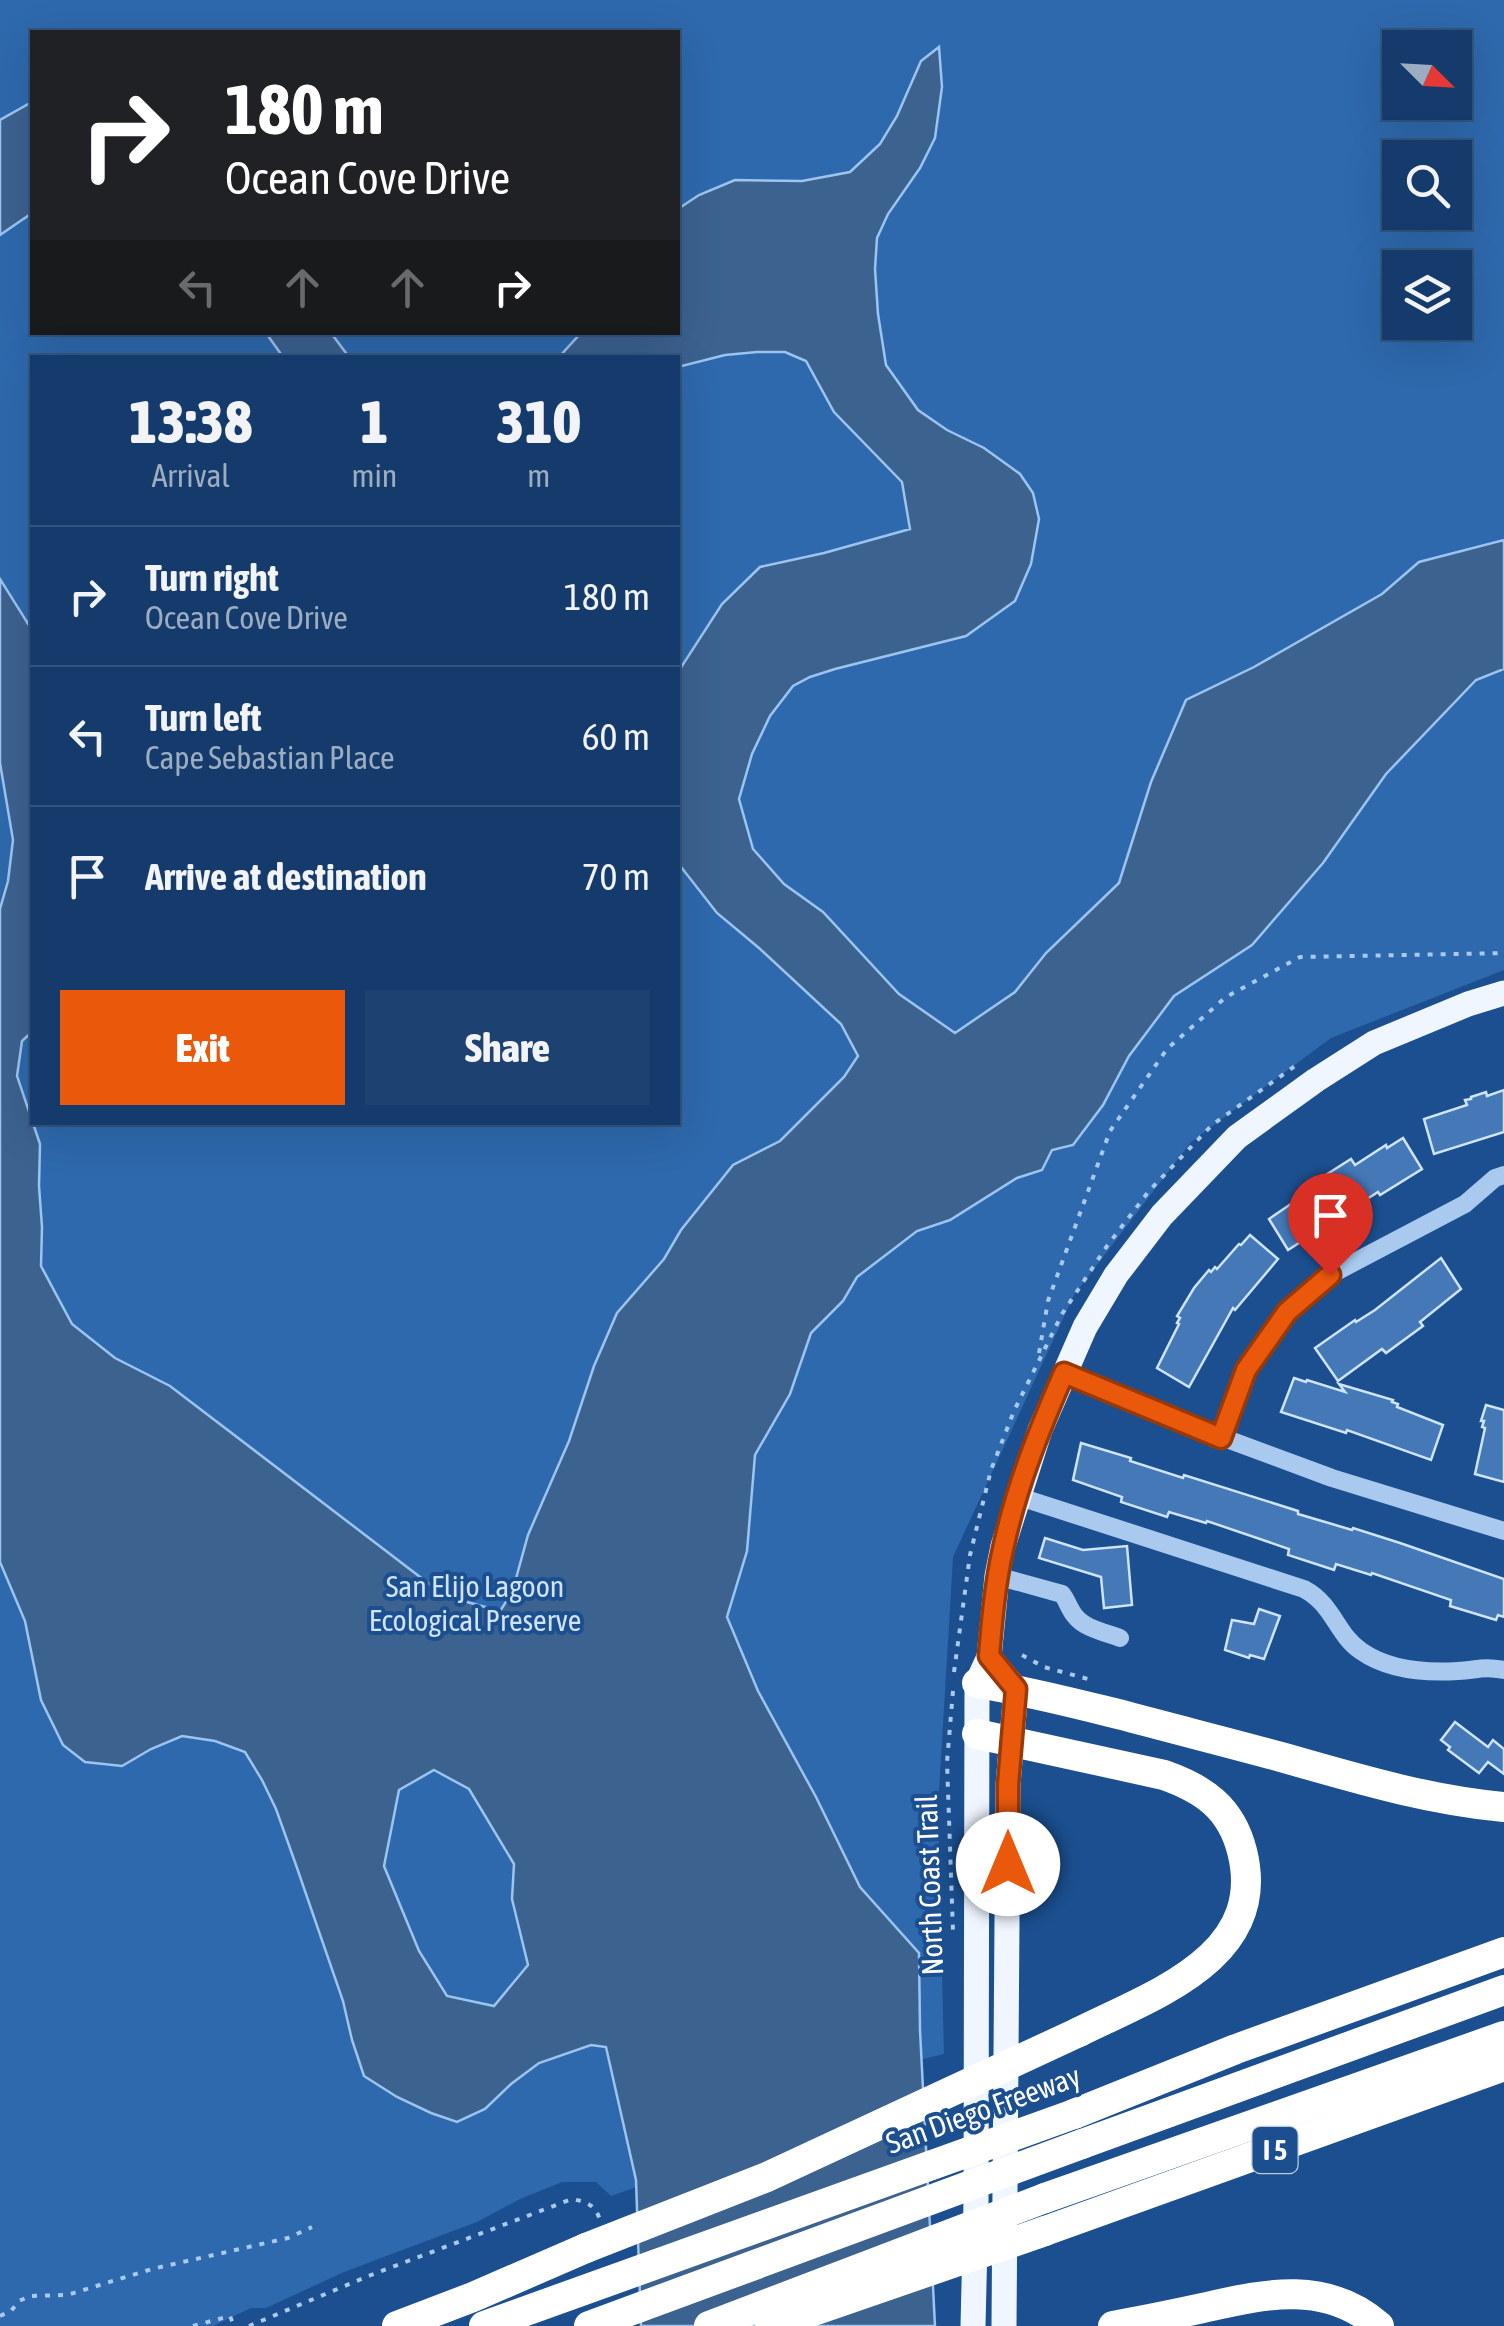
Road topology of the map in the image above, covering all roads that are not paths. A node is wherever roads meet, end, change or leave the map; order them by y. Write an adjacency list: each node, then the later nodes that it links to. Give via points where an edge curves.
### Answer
1 (1504, 993): 3 (main road, via 1374,1043 1237,1137 1162,1214 1116,1275)
2 (1504, 1175): 4 (street, via 1464,1204 1330,1275 1287,1312 1246,1370)
3 (1064, 1373): 4 (street); 5 (main road)
4 (1221, 1438): 6 (street)
5 (1017, 1496): 7 (main road); 9 (street, via 1304,1589 1374,1659 1415,1670)
6 (1504, 1530)
7 (997, 1576): 8 (street, via 1066,1596 1086,1626); 10 (main road)
8 (1120, 1638)
9 (1504, 1670)
10 (968, 1676): 11 (highway); 12 (main road)
11 (1016, 1689): 13 (main road); 14 (highway, via 1385,1788)
12 (977, 1734): 13 (highway); 24 (main road)
13 (1014, 1740): 19 (highway, bridge, via 1164,1775 1212,1798 1237,1831 1247,1870 1238,1920 1212,1958 1183,1980 1079,2032 767,2176 595,2238); 25 (main road, via 1008,1785)
14 (1504, 1808)
15 (1504, 1952): 20 (highway, San Diego Freeway, bridge)
16 (1504, 1990): 21 (highway, bridge)
17 (1504, 2036): 22 (highway, bridge, via 1045,2198)
18 (1504, 2066): 23 (highway, I 5, bridge)
19 (397, 2326)
20 (484, 2326)
21 (589, 2326)
22 (709, 2326)
23 (770, 2326)
24 (973, 2326)
25 (1004, 2326)
26 (1113, 2326): 27 (highway, via 1263,2294 1304,2293 1342,2304)
27 (1379, 2326)

